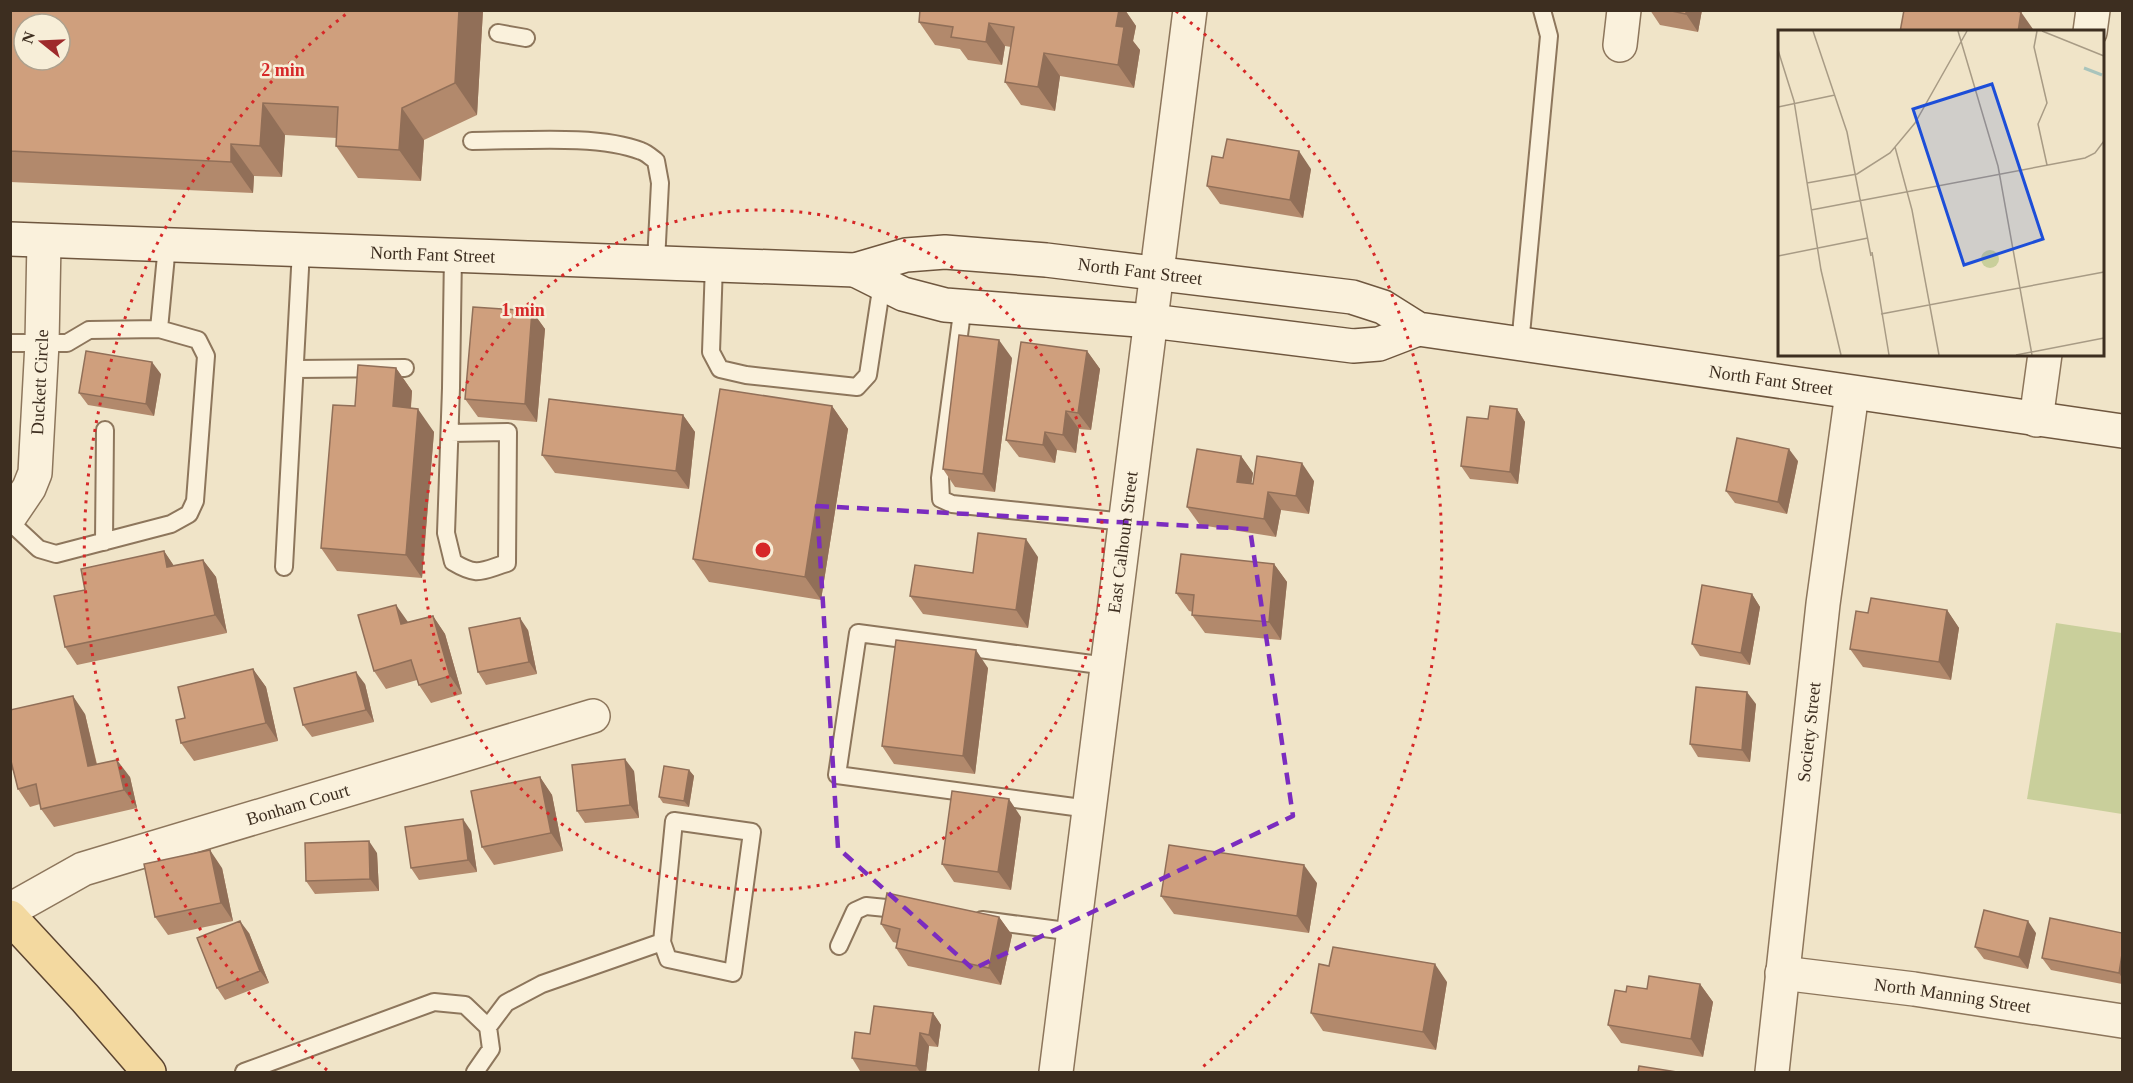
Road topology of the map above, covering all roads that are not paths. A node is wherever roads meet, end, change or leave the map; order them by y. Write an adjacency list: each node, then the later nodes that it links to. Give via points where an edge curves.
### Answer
1 (1190, 10): 17 (street, East Calhoun Street)
2 (1542, 10): 24 (lane, via 1549,36)
3 (1624, 10): 8 (street)
4 (2093, 10): 5 (street)
5 (2090, 30)
6 (498, 33): 7 (lane)
7 (526, 38)
8 (1620, 45)
9 (472, 141): 15 (lane, via 584,141 643,152 656,161 660,183)
10 (10, 239): 11 (street, North Fant Street)
11 (44, 240): 12 (street, North Fant Street); 23 (street, Duckett Circle)
12 (167, 245): 13 (street, North Fant Street); 21 (lane)
13 (301, 250): 14 (street, North Fant Street); 27 (lane)
14 (453, 254): 15 (street, North Fant Street); 32 (lane)
15 (656, 262): 16 (street, North Fant Street)
16 (714, 264): 18 (street, North Fant Street); 18 (lane, via 711,352 720,369 857,387 868,375)
17 (1157, 273): 18 (street, North Fant Street, via 945,252 906,255); 20 (street, East Calhoun Street); 22 (street, North Fant Street, via 1352,297 1383,307)
18 (868, 277): 19 (street, North Fant Street, via 903,294 945,305)
19 (963, 305): 20 (street, North Fant Street); 35 (lane, via 940,478 941,499 952,504)
20 (1150, 321): 22 (street, North Fant Street, via 1353,346 1379,344); 35 (street, East Calhoun Street)
21 (159, 329): 23 (lane, via 89,330 66,343); 36 (lane, via 198,340 206,356 195,501 189,514 171,524)
22 (1418, 329): 24 (street, North Fant Street)
23 (26, 343): 33 (street, Duckett Circle, via 35,473)
24 (1520, 345): 28 (street, North Fant Street)
25 (2045, 356): 29 (street)
26 (405, 368): 27 (lane)
27 (296, 369): 37 (lane)
28 (1852, 393): 29 (street, North Fant Street); 47 (street, Society Street, via 1823,604)
29 (2036, 420): 31 (street, North Fant Street)
30 (105, 430): 36 (lane)
31 (2122, 431)
32 (450, 433): 32 (lane, via 446,533 453,562 477,573 507,563 508,432)
33 (10, 516)
34 (10, 522): 36 (lane, via 39,549 56,554)
35 (1125, 522): 38 (street, East Calhoun Street)
36 (104, 542)
37 (285, 567)
38 (1107, 666): 40 (street, East Calhoun Street); 40 (lane, via 858,633 837,775)
39 (593, 716): 43 (street, Bonham Court, via 83,869)
40 (1089, 809): 44 (street, East Calhoun Street)
41 (924, 912): 46 (lane, via 866,906 855,911)
42 (969, 918): 44 (lane)
43 (14, 926): 50 (main road)
44 (1074, 932): 53 (street, East Calhoun Street)
45 (662, 942): 45 (lane, via 674,821 752,832 733,973 668,959); 49 (lane, via 542,984 506,1003)
46 (839, 946)
47 (1782, 973): 48 (street, North Manning Street); 54 (street, Society Street)
48 (2122, 1021)
49 (488, 1027): 51 (lane, via 465,1005 434,1002); 52 (lane, via 491,1048)
50 (149, 1072)
51 (244, 1072)
52 (475, 1072)
53 (1056, 1072)
54 (1772, 1072)

